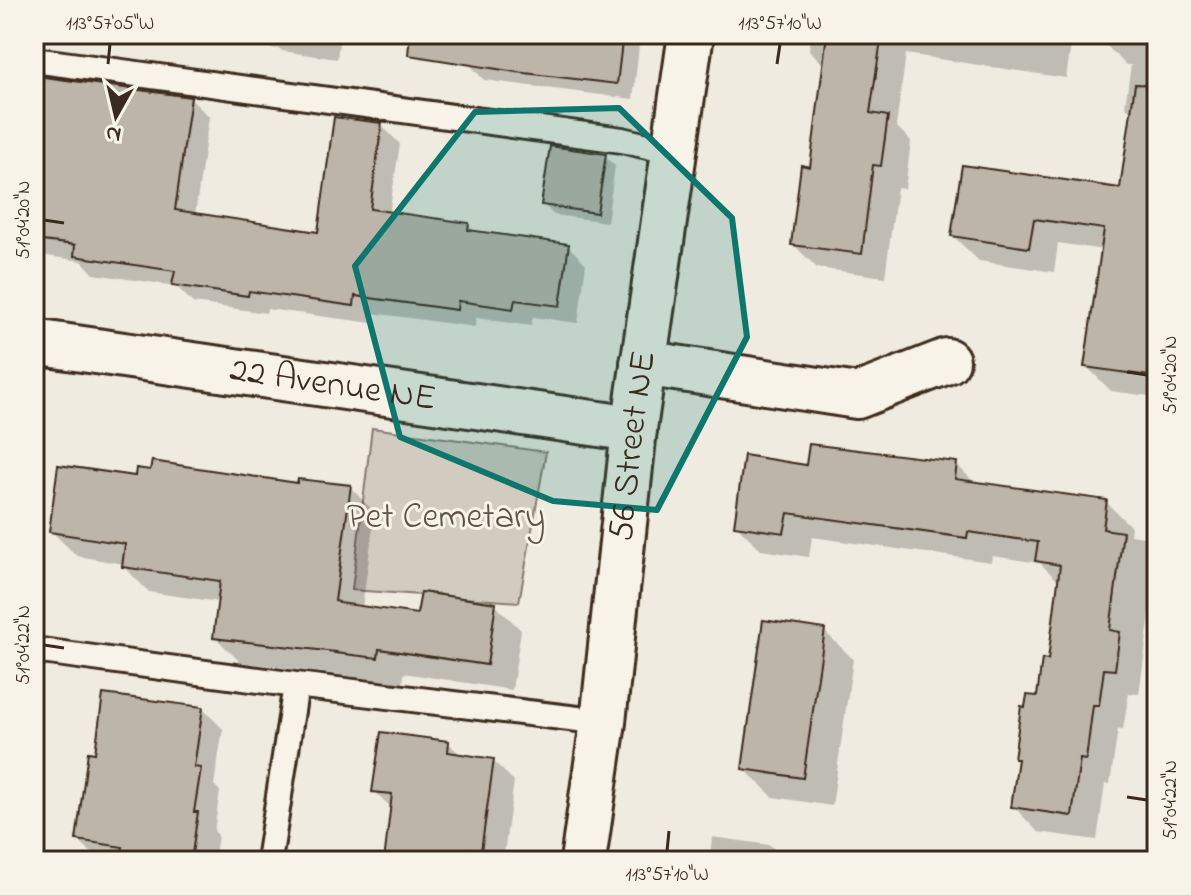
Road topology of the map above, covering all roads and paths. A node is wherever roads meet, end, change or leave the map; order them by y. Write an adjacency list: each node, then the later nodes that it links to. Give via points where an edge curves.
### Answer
1 (691, 34): 3 (street, 56 Street NE)
2 (34, 60): 3 (lane, via 622,140)
3 (673, 152): 6 (street, 56 Street NE)
4 (34, 342): 7 (street, 22 Avenue NE)
5 (947, 361): 6 (street, via 857,396)
6 (643, 363): 7 (street, 56 Street NE)
7 (634, 429): 10 (street, 56 Street NE)
8 (34, 650): 9 (lane)
9 (296, 685): 10 (lane); 11 (lane)
10 (603, 722): 12 (street, 56 Street NE)
11 (269, 861)
12 (583, 861)

